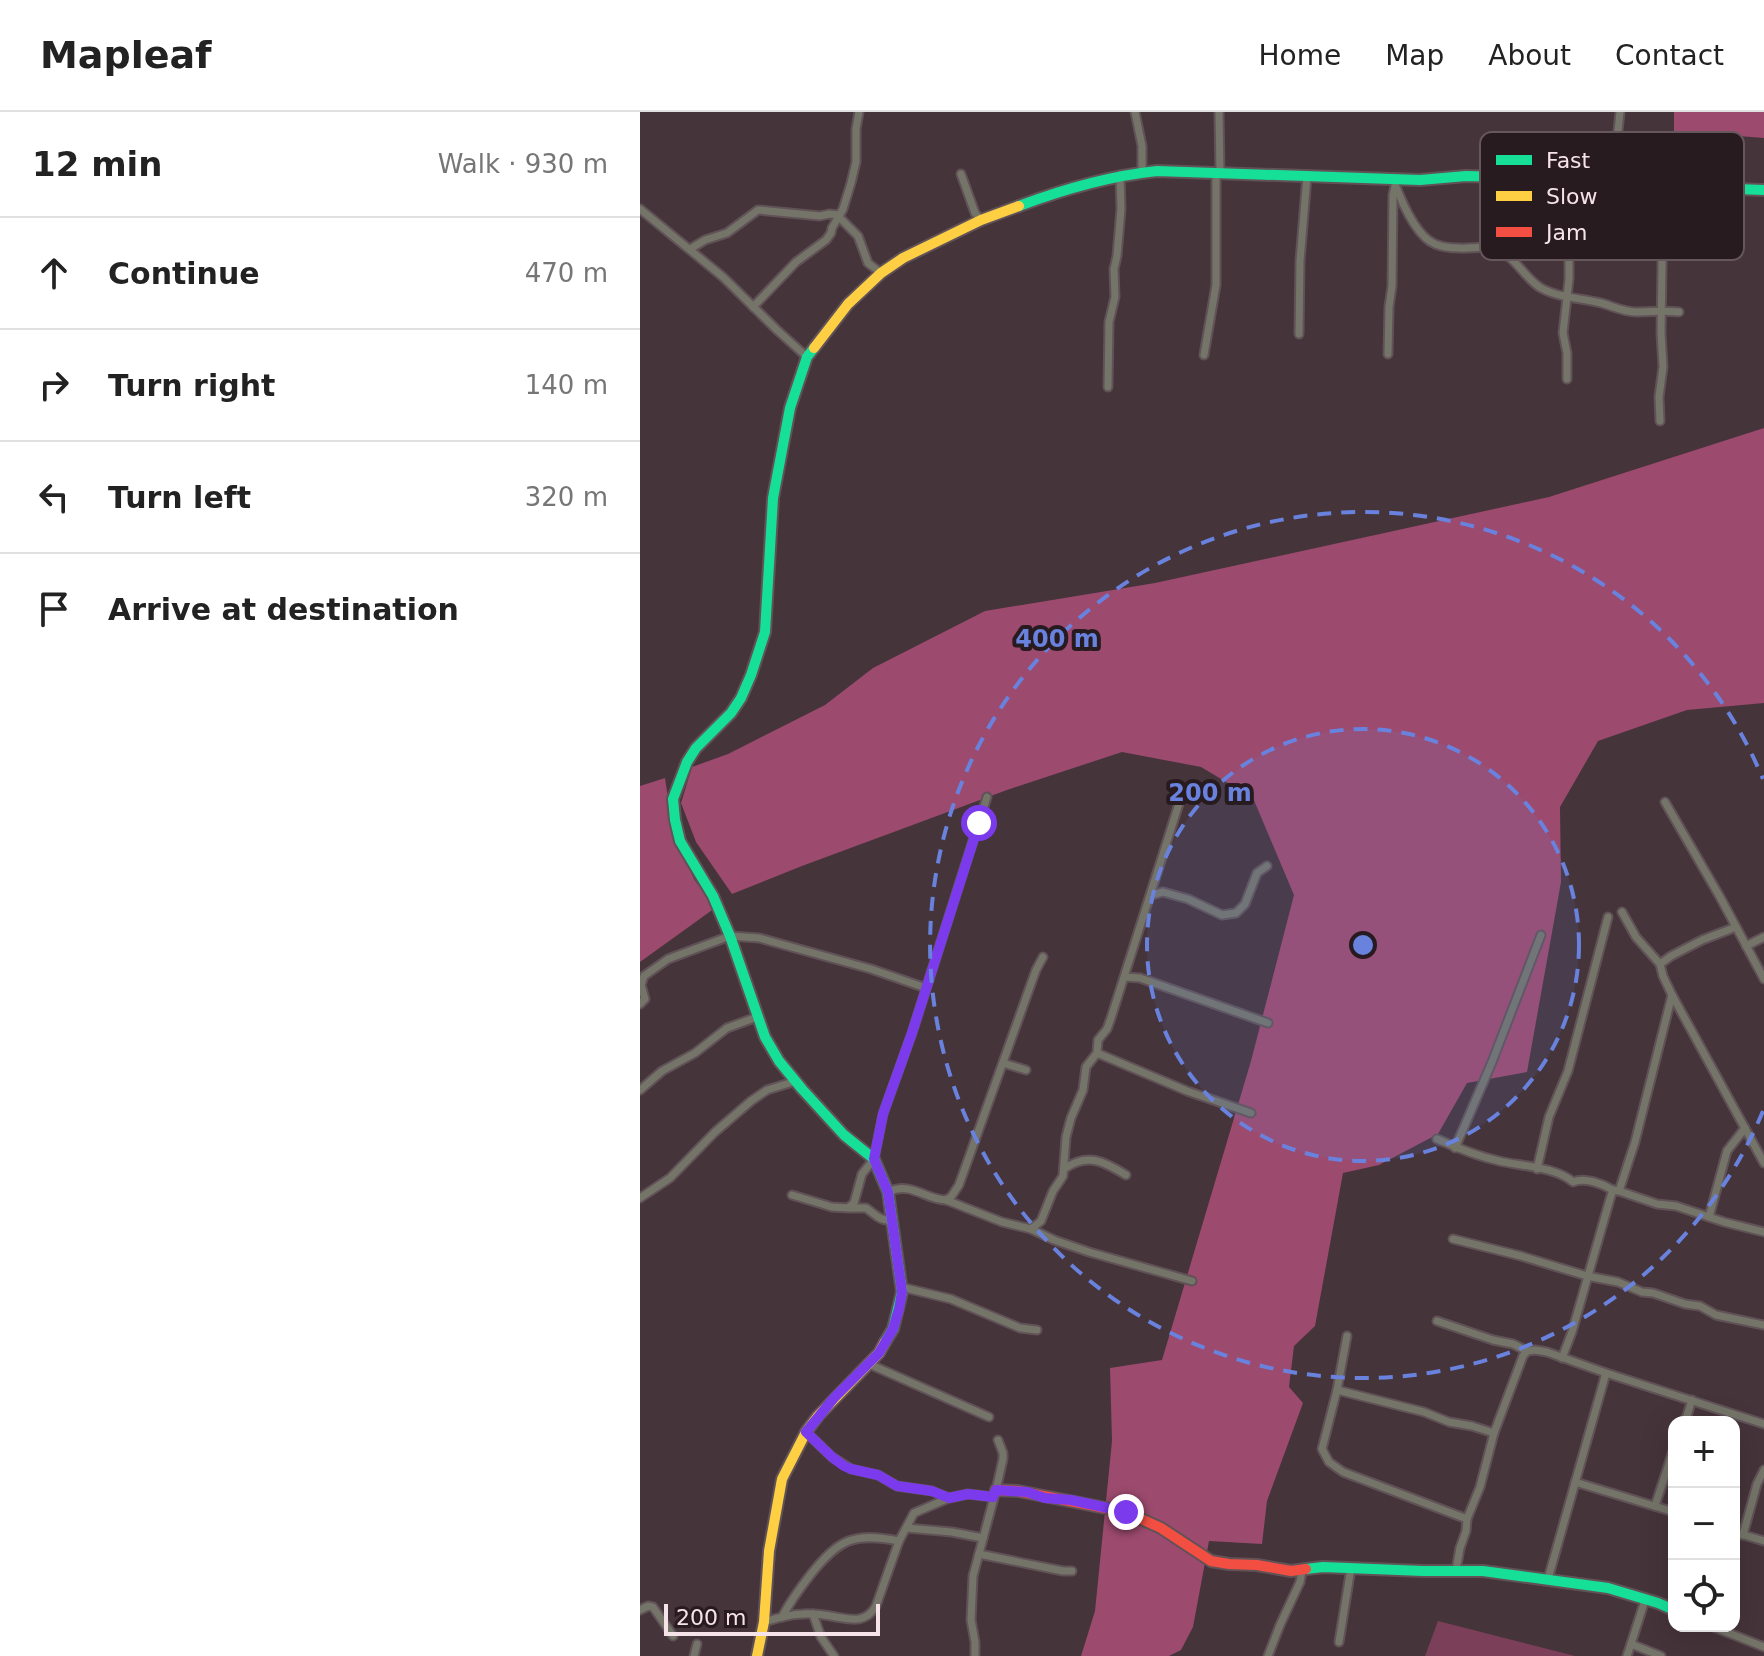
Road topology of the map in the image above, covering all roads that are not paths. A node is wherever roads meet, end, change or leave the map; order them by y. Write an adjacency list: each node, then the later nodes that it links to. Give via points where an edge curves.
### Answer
1 (859, 112): 14 (street, via 856,162)
2 (1135, 112): 6 (street)
3 (1219, 112): 7 (street)
4 (1620, 112): 5 (street)
5 (1618, 132)
6 (1142, 172): 7 (street); 9 (street)
7 (1218, 173): 10 (street); 28 (street, via 1216,285)
8 (961, 174): 15 (street)
9 (1120, 175): 15 (street); 31 (street)
10 (1307, 176): 12 (street); 26 (street)
11 (1480, 177): 12 (street)
12 (1394, 182): 16 (street, via 1412,221 1433,244); 27 (street)
13 (640, 209): 17 (street)
14 (840, 216): 17 (street, via 758,210 727,233); 21 (street, via 858,236 868,263); 23 (street, via 826,240 796,262)
15 (981, 220): 21 (street)
16 (1480, 247)
17 (690, 249): 23 (street)
18 (1511, 260): 22 (street, via 1541,288)
19 (1569, 260): 22 (street)
20 (1662, 260): 24 (street)
21 (881, 273): 29 (street, via 848,304)
22 (1567, 297): 24 (street, via 1627,311); 30 (street)
23 (753, 307): 29 (street)
24 (1662, 310): 25 (street); 32 (street)
25 (1679, 312)
26 (1299, 334)
27 (1388, 354)
28 (1204, 355)
29 (807, 357): 42 (street, via 790,408 773,498 765,632 755,665 731,713 687,762 673,799 680,841)
30 (1567, 379)
31 (1108, 387)
32 (1660, 421)
33 (1183, 791): 37 (street)
34 (987, 797): 49 (street)
35 (1665, 802): 40 (street)
36 (1267, 866): 37 (street, via 1257,873 1236,913 1222,915 1163,892)
37 (1151, 895): 47 (street)
38 (1622, 912): 46 (street)
39 (1608, 917): 66 (street)
40 (1736, 927): 44 (street); 46 (street)
41 (1541, 935): 62 (street)
42 (730, 936): 49 (street, via 759,938); 51 (street, via 668,959 644,976 645,999); 52 (street)
43 (1764, 937): 44 (street)
44 (1746, 946): 48 (street)
45 (1043, 957): 55 (street)
46 (1660, 964): 50 (street)
47 (1125, 977): 53 (street); 54 (street)
48 (1764, 979)
49 (926, 988): 63 (street, via 883,1114)
50 (1672, 995): 60 (street); 68 (street, via 1635,1142)
51 (640, 1004)
52 (757, 1017): 57 (street, via 779,1061); 58 (street, via 727,1028)
53 (1268, 1023)
54 (1097, 1053): 59 (street); 65 (street, via 1086,1067 1071,1118)
55 (1003, 1063): 56 (street); 72 (street, via 959,1185)
56 (1026, 1070)
57 (796, 1081): 63 (street, via 844,1135); 71 (street, via 751,1101 670,1178)
58 (640, 1090)
59 (1251, 1113)
60 (1745, 1128): 64 (street); 74 (street, via 1727,1151)
61 (1437, 1139): 62 (street)
62 (1455, 1148): 66 (street)
63 (874, 1159): 69 (street); 73 (street)
64 (1764, 1163)
65 (1064, 1169): 67 (street, via 1099,1160); 76 (street, via 1041,1221)
66 (1537, 1169): 68 (street)
67 (1126, 1175)
68 (1616, 1191): 74 (street); 79 (street)
69 (888, 1192): 72 (street, via 913,1190); 75 (street)
70 (792, 1195): 73 (street)
71 (640, 1198)
72 (946, 1200): 76 (street)
73 (848, 1208): 75 (street, via 866,1208)
74 (1709, 1217): 77 (street)
75 (892, 1220): 81 (street)
76 (1031, 1229): 80 (street, via 1101,1256)
77 (1764, 1232)
78 (1453, 1239): 79 (street)
79 (1587, 1276): 83 (street); 87 (street)
80 (1192, 1281)
81 (901, 1287): 84 (street); 88 (street, via 893,1329)
82 (1437, 1321): 86 (street)
83 (1764, 1325)
84 (1037, 1330)
85 (1347, 1336): 90 (street)
86 (1527, 1351): 87 (street); 96 (street)
87 (1562, 1358): 89 (street)
88 (869, 1364): 93 (street); 95 (street)
89 (1606, 1373): 91 (street); 100 (street)
90 (1337, 1390): 96 (street); 105 (street, via 1322,1449 1329,1462)
91 (1692, 1400): 92 (street); 94 (street)
92 (1687, 1416)
93 (989, 1417)
94 (1764, 1424)
95 (806, 1432): 102 (street, via 851,1469); 123 (street, via 782,1479)
96 (1494, 1433): 105 (street)
97 (998, 1440): 101 (street, via 1003,1459)
98 (1668, 1466): 103 (street)
99 (1764, 1470): 108 (street)
100 (1575, 1482): 103 (street); 117 (street)
101 (995, 1494): 102 (street); 109 (street); 116 (street, via 1027,1492 1126,1512 1211,1561)
102 (949, 1498): 106 (street, via 914,1513)
103 (1655, 1506): 104 (street)
104 (1668, 1510)
105 (1467, 1519): 114 (street)
106 (907, 1528): 109 (street); 110 (street)
107 (1740, 1534): 108 (street)
108 (1743, 1535): 111 (street)
109 (983, 1538): 112 (street)
110 (899, 1541): 121 (street, via 869,1615 849,1620); 122 (street, via 861,1537 832,1550)
111 (1764, 1541)
112 (979, 1554): 115 (street); 133 (street, via 972,1589)
113 (1351, 1568): 114 (street); 116 (street); 126 (street)
114 (1456, 1570): 117 (street)
115 (1072, 1571)
116 (1302, 1571): 134 (street)
117 (1548, 1579): 118 (street)
118 (1645, 1600): 119 (street); 128 (street)
119 (1668, 1608)
120 (640, 1610): 125 (street, via 653,1607)
121 (813, 1614): 122 (street); 132 (street)
122 (782, 1617): 123 (street)
123 (764, 1622): 131 (street)
124 (1726, 1632): 129 (street)
125 (673, 1636)
126 (1339, 1642)
127 (697, 1644): 130 (street)
128 (1631, 1644): 135 (street); 136 (street)
129 (1764, 1647)
130 (694, 1656)
131 (757, 1656)
132 (834, 1656)
133 (975, 1656)
134 (1268, 1656)
135 (1627, 1656)
136 (1661, 1656)

